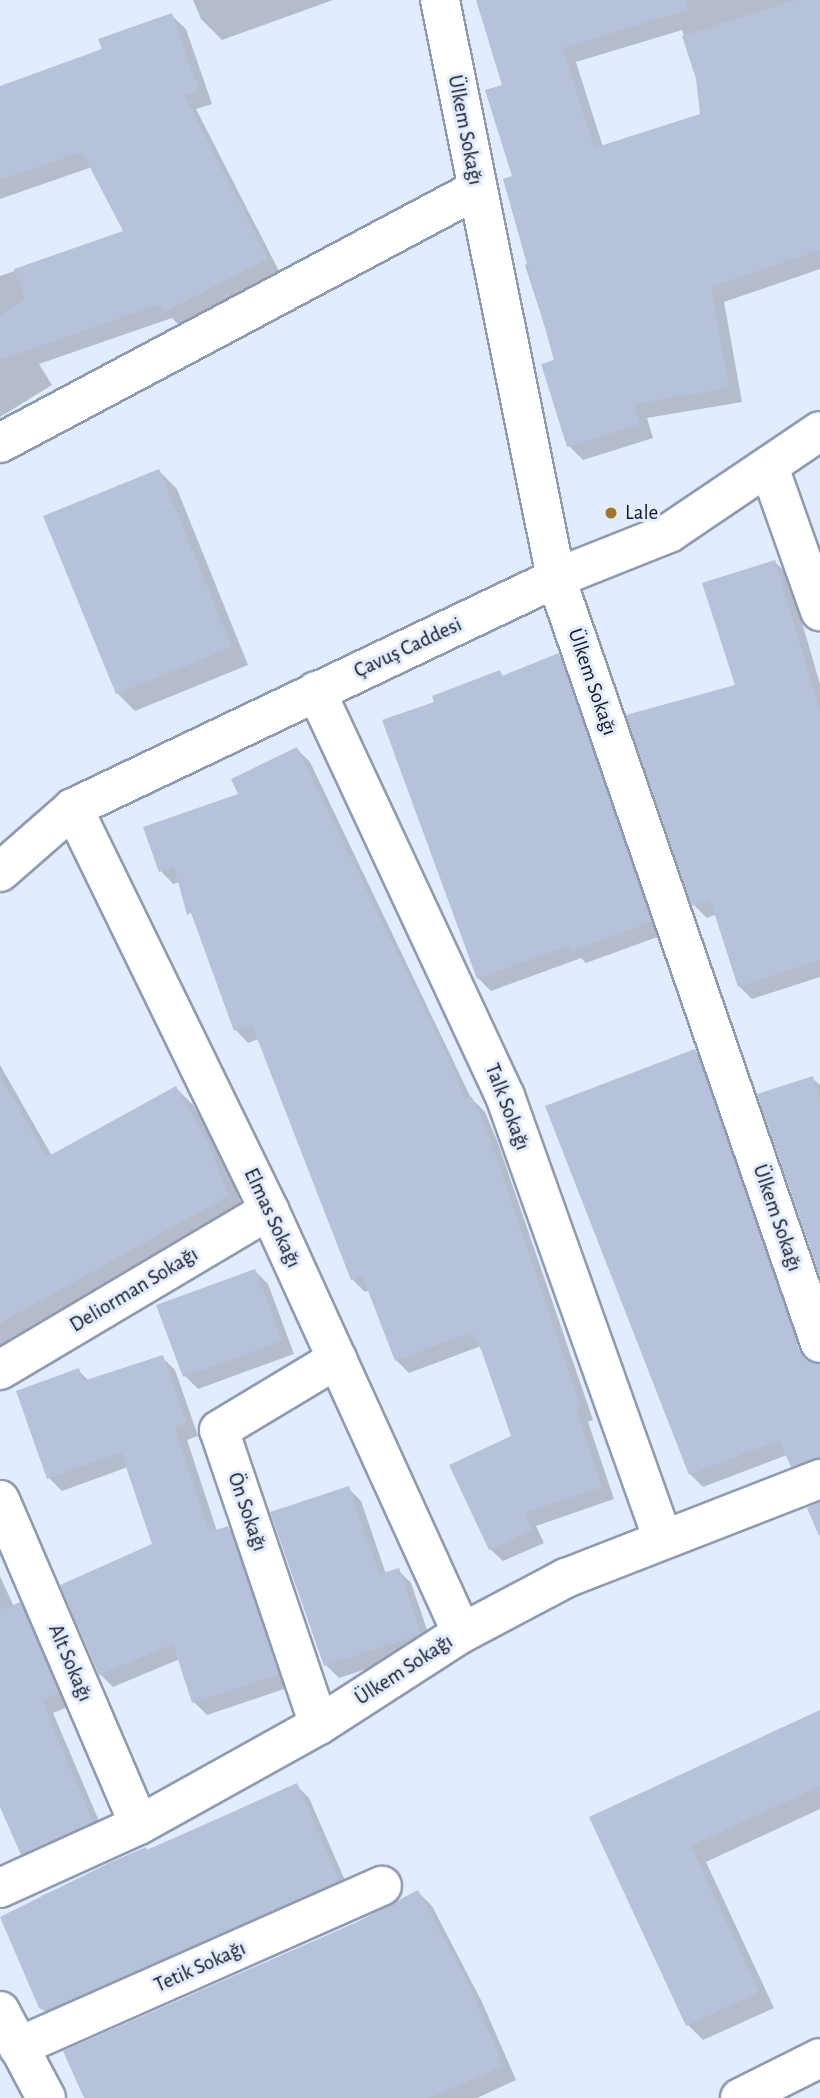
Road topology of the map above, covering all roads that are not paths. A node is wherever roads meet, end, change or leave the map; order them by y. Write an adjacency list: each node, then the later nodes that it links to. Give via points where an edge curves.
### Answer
1 (440, 0): 2 (street, Ülkem Sokağı)
2 (476, 190): 4 (street); 6 (street, Ülkem Sokağı)
3 (820, 431): 5 (street, Çavuş Caddesi)
4 (0, 443)
5 (769, 467): 6 (street, Çavuş Caddesi, via 669,533); 7 (street)
6 (556, 578): 8 (street, Çavuş Caddesi); 12 (street, Ülkem Sokağı)
7 (820, 611)
8 (316, 691): 9 (street, Çavuş Caddesi); 17 (street, Talk Sokağı, via 505,1096)
9 (73, 808): 10 (street, Çavuş Caddesi); 11 (street, Elmas Sokağı)
10 (0, 872)
11 (269, 1210): 13 (street, Elmas Sokağı); 14 (street, Deliorman Sokağı)
12 (820, 1343)
13 (337, 1359): 18 (street, Elmas Sokağı); 19 (street, Ön Sokağı, via 219,1430)
14 (0, 1370)
15 (820, 1479): 17 (street, Ülkem Sokağı)
16 (0, 1500): 20 (street, Alt Sokağı)
17 (662, 1538): 18 (street, Ülkem Sokağı, via 566,1578)
18 (462, 1633): 19 (street, Ülkem Sokağı)
19 (319, 1725): 20 (street, Ülkem Sokağı)
20 (139, 1825): 22 (street, Ülkem Sokağı)
21 (382, 1886): 24 (street, Tetik Sokağı)
22 (0, 1888)
23 (0, 2011): 24 (street)
24 (18, 2047): 26 (street)
25 (820, 2058): 27 (street)
26 (46, 2098)
27 (740, 2098)

